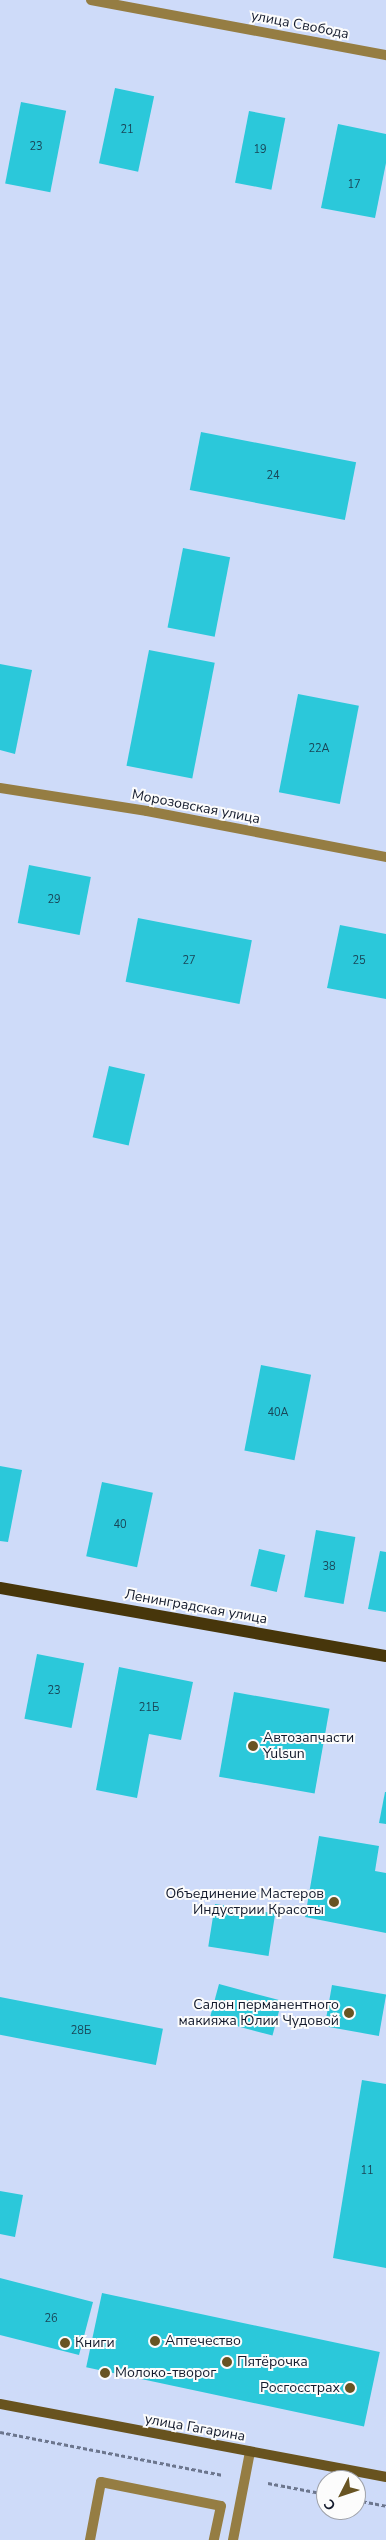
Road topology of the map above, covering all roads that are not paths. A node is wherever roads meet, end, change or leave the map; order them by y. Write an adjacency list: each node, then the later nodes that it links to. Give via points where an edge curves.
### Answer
1 (91, 0): 2 (street, улица Свобода)
2 (386, 55)
3 (0, 788): 4 (street, Морозовская улица, via 147,811)
4 (386, 857)
5 (0, 1588): 6 (main road, Ленинградская улица)
6 (386, 1656)
7 (0, 2404): 8 (street, улица Гагарина)
8 (250, 2452): 9 (street, улица Гагарина); 12 (street)
9 (386, 2477)
10 (90, 2540): 11 (street, via 101,2482 221,2506)
11 (214, 2540)
12 (233, 2540)

